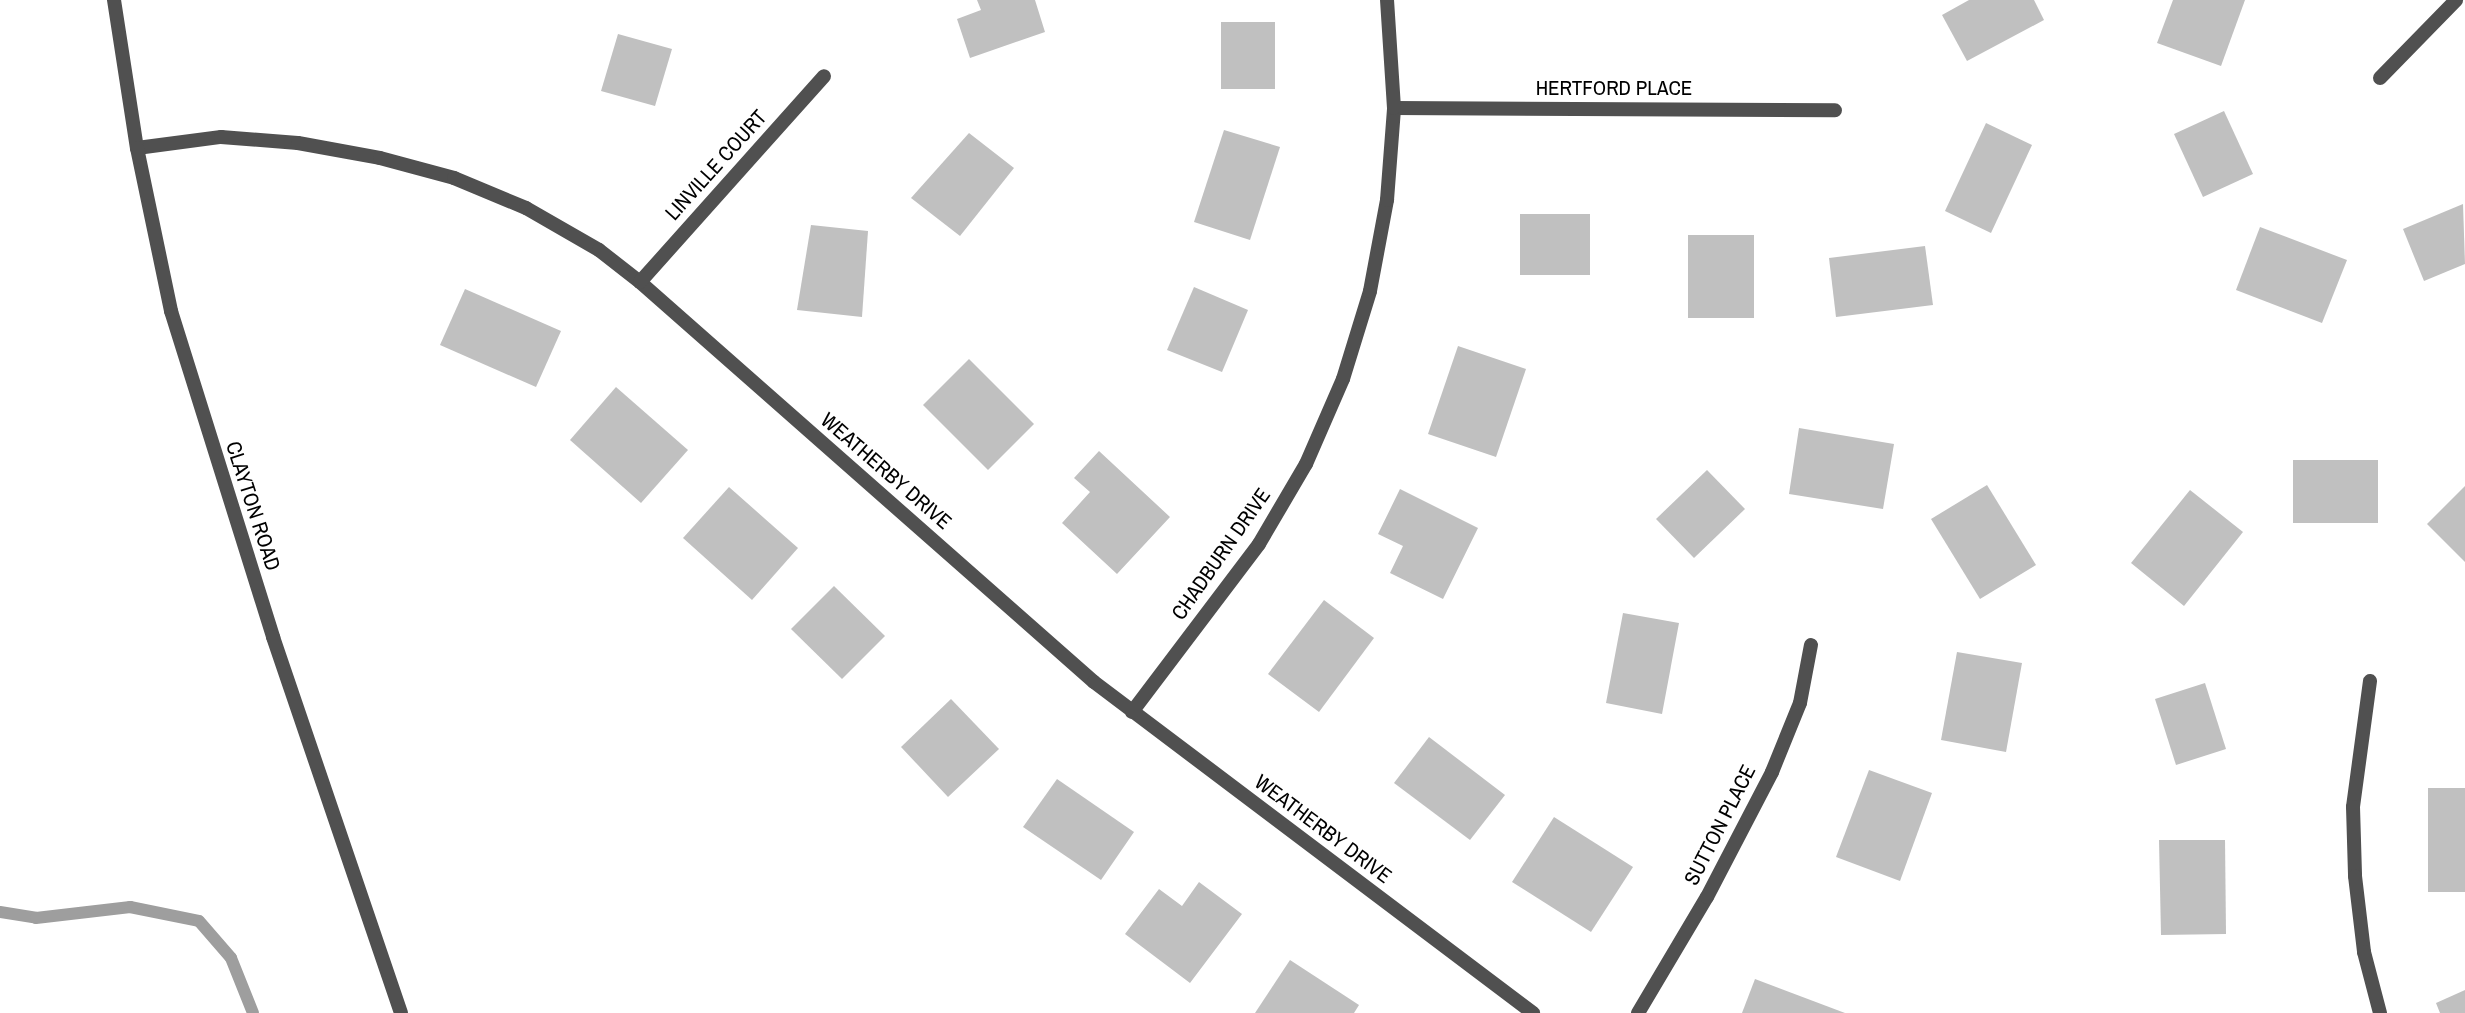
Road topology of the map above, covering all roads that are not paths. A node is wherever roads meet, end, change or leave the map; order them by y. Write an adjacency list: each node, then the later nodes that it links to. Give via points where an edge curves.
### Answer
1 (114, 0): 8 (street, CLAYTON ROAD)
2 (1387, 0): 6 (street, CHADBURN DRIVE)
3 (2456, 0): 5 (street)
4 (824, 75): 9 (street, LINVILLE COURT)
5 (2380, 78)
6 (1394, 108): 7 (street, HERTFORD PLACE); 12 (street, CHADBURN DRIVE, via 1387,200 1370,291 1343,379 1306,464 1259,544)
7 (1835, 110)
8 (137, 148): 9 (street, WEATHERBY DRIVE, via 221,138 298,143 380,158 454,178 526,208 598,250); 13 (street, CLAYTON ROAD, via 172,311 196,396)
9 (640, 282): 12 (street, WEATHERBY DRIVE)
10 (1811, 645): 15 (street, SUTTON PLACE, via 1800,703 1772,772 1707,897)
11 (2370, 681): 16 (street, via 2353,807 2355,876 2364,952)
12 (1132, 712): 14 (street, WEATHERBY DRIVE)
13 (401, 1013)
14 (1533, 1013)
15 (1638, 1013)
16 (2380, 1013)

